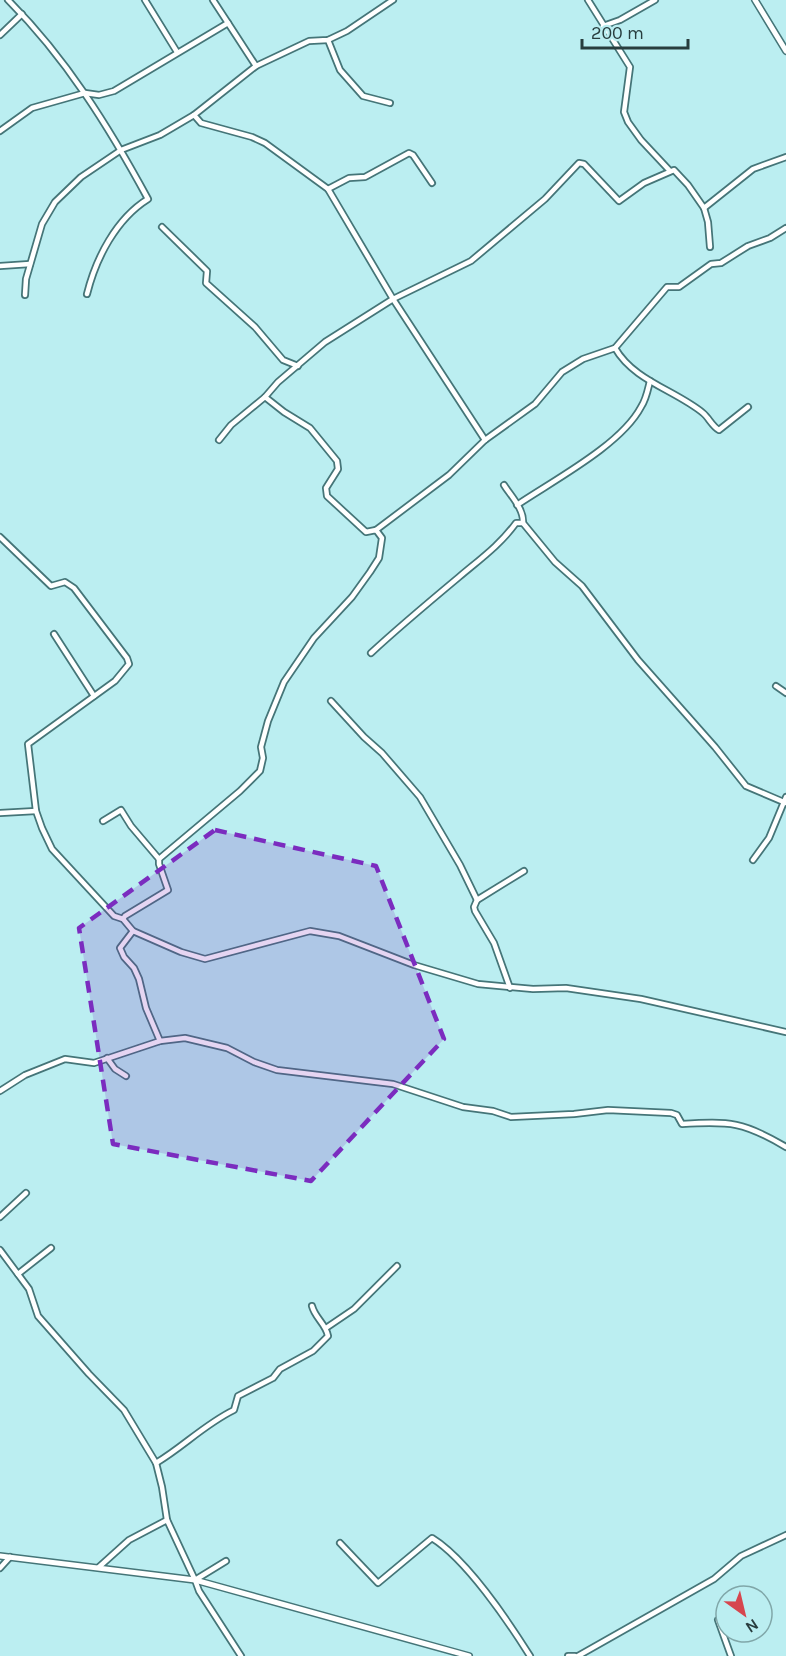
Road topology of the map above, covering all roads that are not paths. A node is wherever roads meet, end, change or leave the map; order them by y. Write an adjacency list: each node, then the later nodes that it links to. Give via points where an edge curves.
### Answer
1 (8, 0): 8 (street)
2 (145, 0): 14 (street)
3 (213, 0): 9 (street)
4 (393, 0): 12 (street)
5 (588, 0): 10 (street)
6 (655, 0): 10 (street)
7 (755, 0): 13 (street)
8 (22, 14): 11 (street); 16 (street)
9 (228, 23): 14 (street); 15 (street)
10 (603, 26): 22 (street, via 630,67 624,112 628,122)
11 (0, 35)
12 (328, 40): 15 (street, via 309,41); 17 (street, via 340,70 363,96)
13 (786, 51)
14 (177, 52): 16 (street, via 114,91)
15 (256, 66): 18 (street)
16 (85, 93): 19 (street, via 32,108); 20 (street)
17 (390, 103)
18 (194, 116): 20 (street); 24 (street, via 201,123 265,143)
19 (0, 131)
20 (121, 150): 29 (street, via 81,177 55,202 42,224); 31 (street, via 148,200 133,209 111,237)
21 (786, 158): 25 (street, via 753,169)
22 (670, 171): 25 (street, via 681,177); 33 (street, via 619,201 579,163 545,199 471,261)
23 (432, 183): 24 (street, via 409,153 365,177 349,178)
24 (328, 189): 33 (street)
25 (704, 208): 28 (street)
26 (162, 227): 35 (street, via 207,271 206,283 255,327 283,360)
27 (786, 228): 34 (street, via 711,264 680,287 667,287)
28 (710, 247)
29 (30, 264): 30 (street); 32 (street)
30 (0, 266)
31 (87, 294)
32 (25, 295)
33 (393, 299): 35 (street, via 325,342); 40 (street)
34 (615, 348): 36 (street, via 620,357); 40 (street, via 583,359 562,372 535,404)
35 (298, 366): 37 (street)
36 (650, 381): 38 (street, via 682,398 719,430); 42 (street, via 643,406 616,439)
37 (265, 397): 39 (street); 44 (street, via 310,428 337,461 338,469 326,488 327,496 366,532)
38 (748, 407)
39 (219, 440)
40 (485, 440): 44 (street, via 449,475)
41 (504, 484): 42 (street)
42 (518, 505): 43 (street)
43 (523, 523): 47 (street, via 516,523 484,558); 52 (street, via 555,562 582,586 638,660 746,786)
44 (376, 530): 56 (street, via 382,538 379,558 284,682 268,721 260,771)
45 (0, 537): 50 (street, via 51,586 65,582 74,588 127,658 129,664 115,681)
46 (54, 634): 50 (street)
47 (370, 653)
48 (776, 686): 49 (street)
49 (786, 693)
50 (94, 696): 53 (street, via 28,744)
51 (331, 701): 59 (street, via 420,797)
52 (786, 801): 57 (street, via 769,838)
53 (36, 811): 54 (street); 60 (street, via 52,849 114,916)
54 (0, 813)
55 (103, 821): 56 (street, via 122,810)
56 (159, 859): 60 (street, via 168,890)
57 (753, 860)
58 (524, 871): 59 (street)
59 (477, 900): 62 (street, via 475,911 494,943)
60 (123, 920): 61 (street)
61 (133, 931): 62 (street, via 205,959 310,931 339,936 451,977); 64 (street, via 120,948 139,979)
62 (510, 988): 63 (street, via 566,987 641,999)
63 (786, 1032)
64 (160, 1041): 65 (street); 68 (street, via 185,1038 216,1044 277,1070 393,1084 463,1107 511,1116 608,1110 671,1113 682,1124 737,1124)
65 (107, 1058): 66 (street); 67 (street, via 94,1063 65,1059 25,1075)
66 (126, 1076)
67 (0, 1091)
68 (786, 1147)
69 (26, 1193): 70 (street)
70 (0, 1217)
71 (51, 1248): 74 (street)
72 (0, 1250): 74 (street)
73 (397, 1266): 76 (street, via 354,1309)
74 (18, 1274): 77 (street, via 29,1289 38,1316 124,1410)
75 (312, 1306): 76 (street)
76 (326, 1328): 77 (street, via 328,1336 313,1352 238,1396 234,1410)
77 (156, 1463): 78 (street)
78 (167, 1520): 84 (street, via 129,1540); 86 (street)
79 (786, 1535): 91 (street, via 741,1556 714,1579)
80 (340, 1543): 89 (street, via 378,1583 432,1538 458,1558)
81 (0, 1556): 82 (street)
82 (10, 1557): 84 (street); 85 (street)
83 (226, 1561): 86 (street)
84 (99, 1567): 86 (street)
85 (0, 1568)
86 (195, 1580): 87 (street); 88 (street)
87 (241, 1656)
88 (470, 1656)
89 (530, 1656)
90 (568, 1656): 91 (street)
91 (577, 1656)

